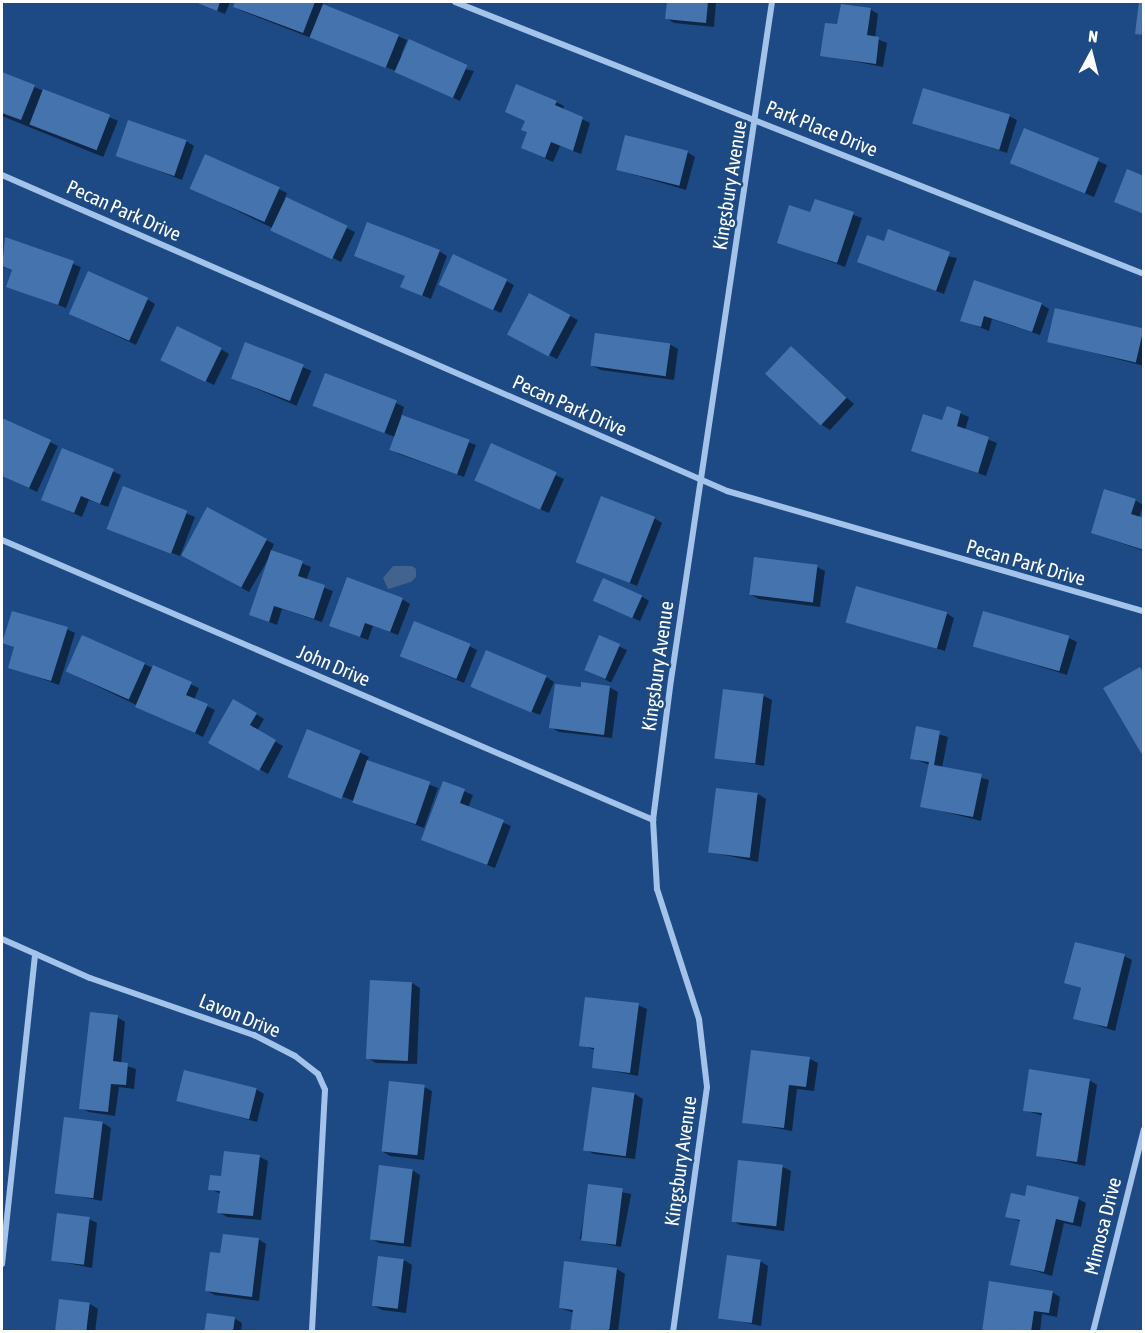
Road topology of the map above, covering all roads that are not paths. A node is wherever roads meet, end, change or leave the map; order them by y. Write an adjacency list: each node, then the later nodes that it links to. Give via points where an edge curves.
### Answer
1 (455, 2): 3 (street, Park Place Drive, via 557,45)
2 (772, 2): 3 (street, Kingsbury Avenue)
3 (756, 119): 5 (street, Park Place Drive); 6 (street, Kingsbury Avenue)
4 (2, 175): 6 (street, Pecan Park Drive)
5 (1143, 274)
6 (701, 480): 8 (street, Pecan Park Drive, via 884,539); 9 (street, Kingsbury Avenue)
7 (2, 540): 9 (street, John Drive)
8 (1143, 611)
9 (653, 820): 15 (street, Kingsbury Avenue, via 657,889 699,1019 707,1087)
10 (2, 939): 11 (street, Lavon Drive)
11 (35, 954): 13 (street); 14 (street, Lavon Drive, via 90,978 254,1035 295,1056 318,1074 325,1090)
12 (1143, 1129): 16 (street, Mimosa Drive)
13 (2, 1264)
14 (312, 1332)
15 (672, 1332)
16 (1093, 1332)

